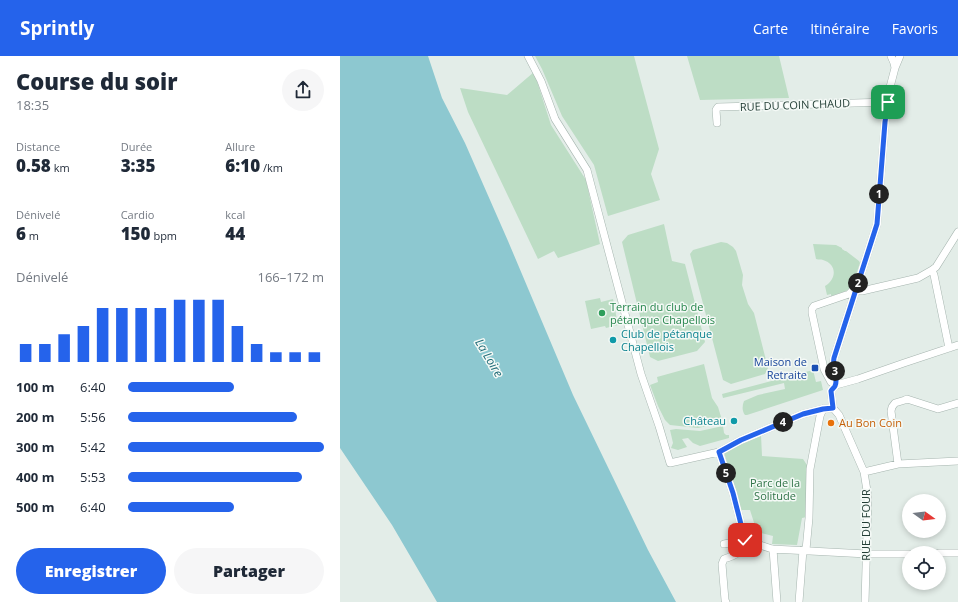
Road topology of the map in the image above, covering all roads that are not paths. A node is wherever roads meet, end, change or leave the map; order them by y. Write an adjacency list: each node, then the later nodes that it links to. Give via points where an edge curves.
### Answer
1 (528, 56): 18 (street, via 541,80 555,119 587,170 641,374 670,463)
2 (891, 56): 4 (street)
3 (900, 56): 4 (street)
4 (895, 68): 5 (street)
5 (888, 102): 6 (street, RUE DU COIN CHAUD, via 718,108); 9 (street, via 877,224)
6 (717, 123)
7 (958, 232): 8 (street)
8 (932, 270): 9 (street, via 918,278 862,291); 13 (street)
9 (856, 289): 10 (street); 11 (street)
10 (840, 298): 11 (street, via 848,299); 14 (street, via 814,306 812,313 824,369 831,382)
11 (851, 304): 14 (street, via 833,363)
12 (958, 345): 13 (street)
13 (949, 348): 14 (street, via 858,380)
14 (836, 385): 16 (street, via 831,391)
15 (958, 403): 20 (street, via 938,409 907,399 895,403 891,411)
16 (833, 408): 17 (street); 21 (street, RUE DU FOUR)
17 (823, 409): 18 (street, via 786,421); 25 (street, via 810,469 809,518)
18 (719, 452): 22 (street)
19 (958, 461): 20 (street)
20 (898, 464): 21 (street)
21 (864, 472): 28 (street, RUE DU FOUR, via 868,497)
22 (745, 540): 23 (street); 24 (street); 30 (street, via 742,550 722,561)
23 (724, 544)
24 (773, 549): 25 (street); 31 (street)
25 (805, 550): 28 (street); 32 (street)
26 (946, 553): 27 (street)
27 (958, 553)
28 (867, 554): 29 (street); 33 (street, RUE DU FOUR)
29 (902, 554)
30 (726, 602)
31 (777, 602)
32 (799, 602)
33 (865, 602)

